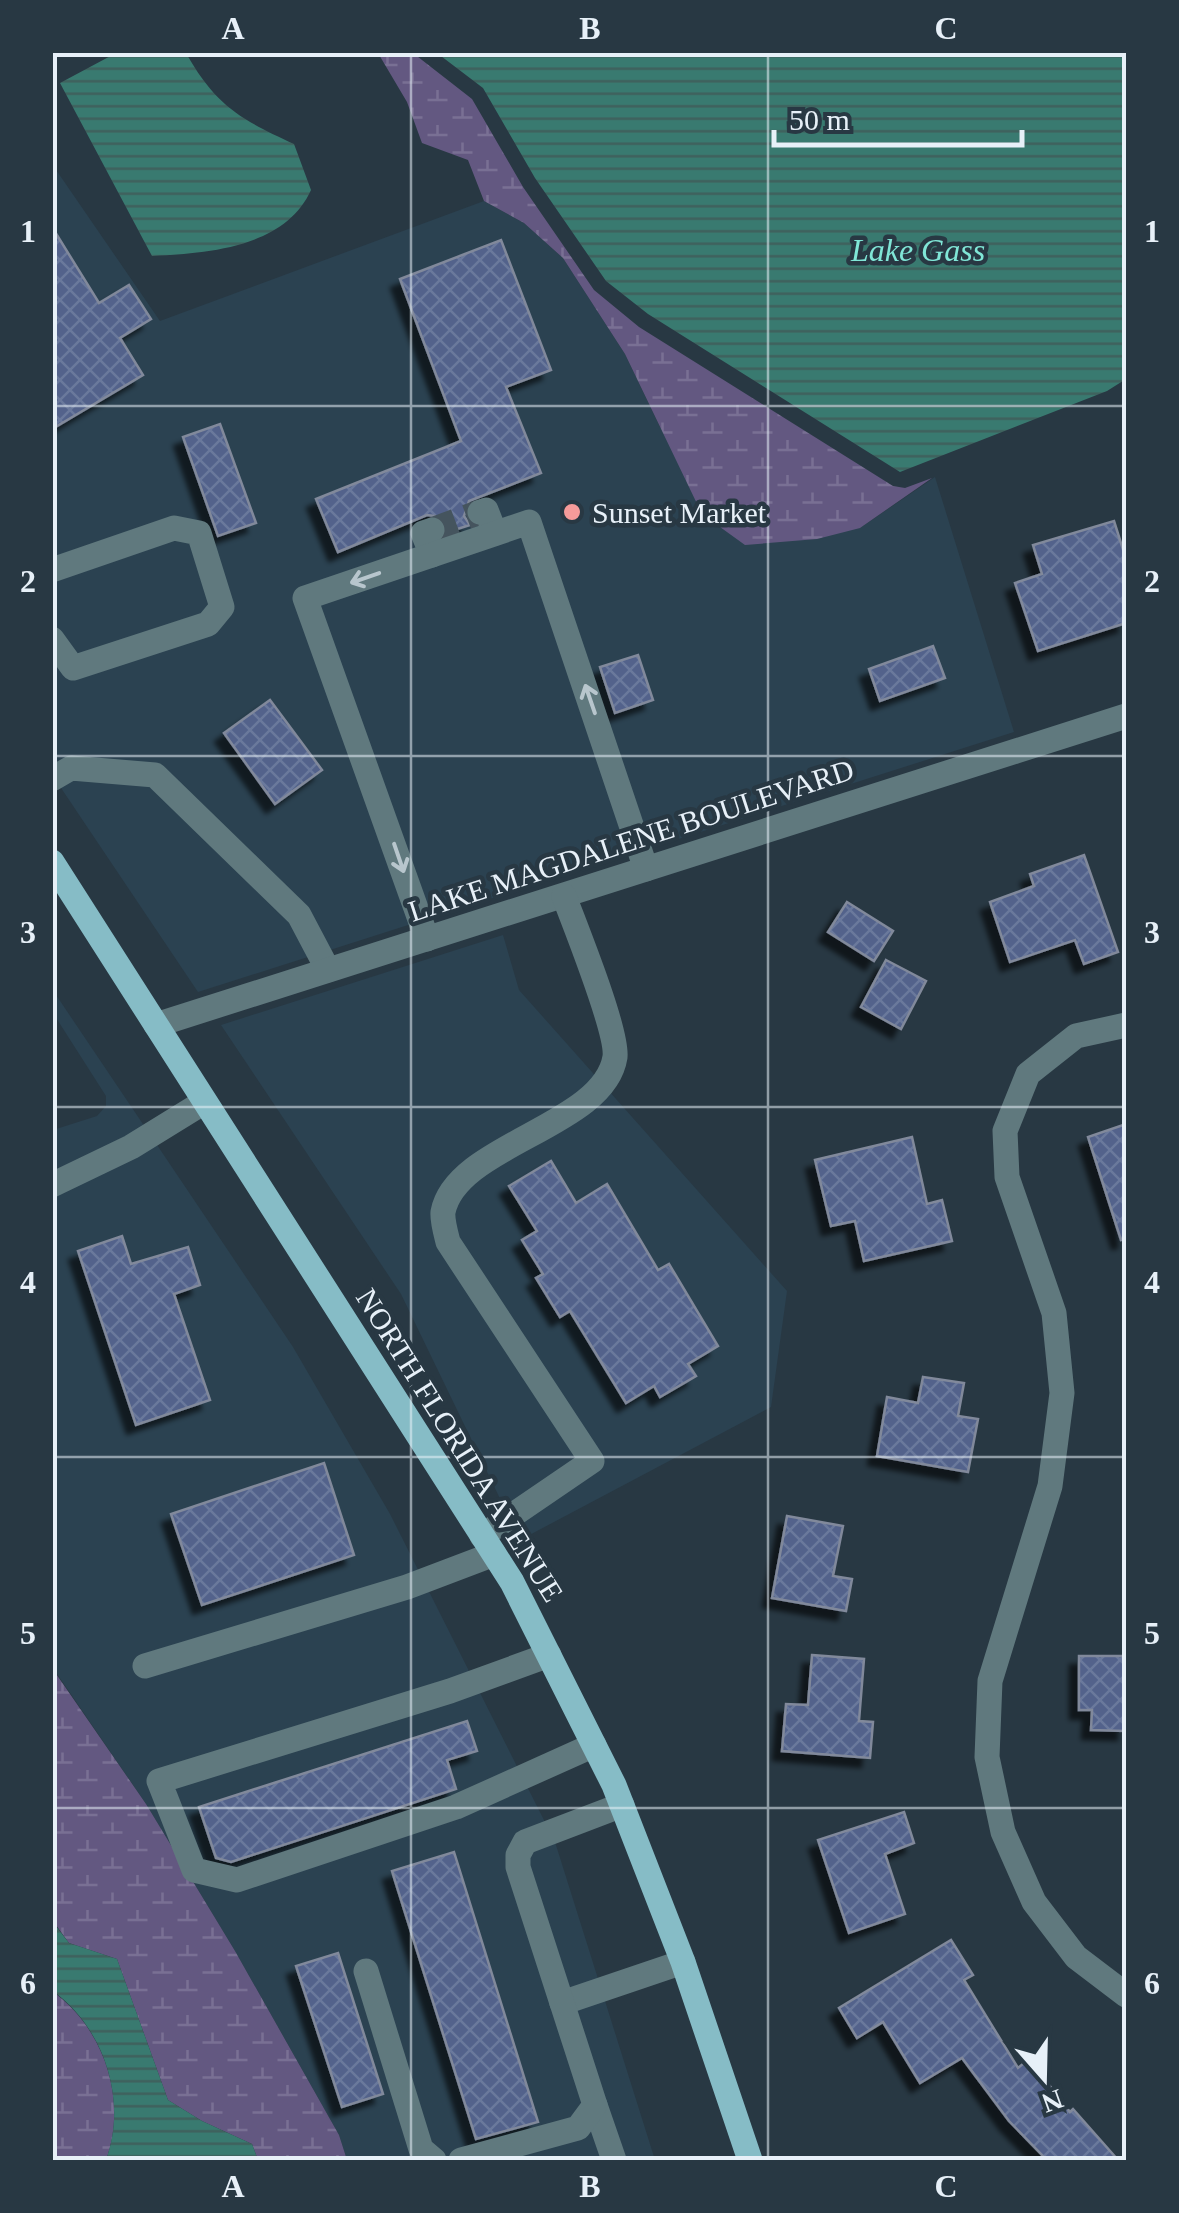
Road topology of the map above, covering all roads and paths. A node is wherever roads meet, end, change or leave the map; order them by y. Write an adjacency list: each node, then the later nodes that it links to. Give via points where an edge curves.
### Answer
1 (52, 570): 2 (street, via 174,528 199,533 222,607 208,624 72,668)
2 (52, 639)
3 (1126, 716): 6 (street, LAKE MAGDALENE BOULEVARD)
4 (52, 778): 9 (street, via 72,768 154,775 300,914)
5 (52, 862): 11 (main road, NORTH FLORIDA AVENUE)
6 (646, 869): 7 (street, LAKE MAGDALENE BOULEVARD); 8 (street, one-way to 8, via 529,522 487,523 305,598)
7 (564, 896): 8 (street, LAKE MAGDALENE BOULEVARD); 14 (street, via 616,1052 608,1082 474,1170 443,1212 448,1242 592,1461)
8 (427, 939): 9 (street, LAKE MAGDALENE BOULEVARD)
9 (328, 970): 11 (street, LAKE MAGDALENE BOULEVARD)
10 (1126, 1024): 21 (street, via 1076,1036 1028,1074 1005,1130 1008,1177 1054,1314 1062,1394 1050,1486 990,1680 988,1757 1003,1832 1034,1902 1076,1957)
11 (156, 1026): 12 (main road, NORTH FLORIDA AVENUE)
12 (204, 1102): 13 (street); 14 (main road, NORTH FLORIDA AVENUE)
13 (52, 1185)
14 (488, 1545): 15 (main road, NORTH FLORIDA AVENUE); 16 (street, via 407,1587)
15 (548, 1655): 17 (main road, NORTH FLORIDA AVENUE); 17 (street, via 160,1781 194,1870 237,1880 456,1807)
16 (145, 1666)
17 (594, 1745): 18 (main road, NORTH FLORIDA AVENUE)
18 (622, 1804): 19 (main road, NORTH FLORIDA AVENUE); 22 (street, via 525,1842 518,1854)
19 (683, 1962): 22 (street); 27 (main road, NORTH FLORIDA AVENUE)
20 (366, 1971): 24 (street, via 422,2150)
21 (1126, 1995)
22 (562, 2003): 23 (street)
23 (594, 2105): 25 (street, via 578,2128); 26 (street)
24 (434, 2160)
25 (461, 2160)
26 (614, 2160)
27 (750, 2160)

